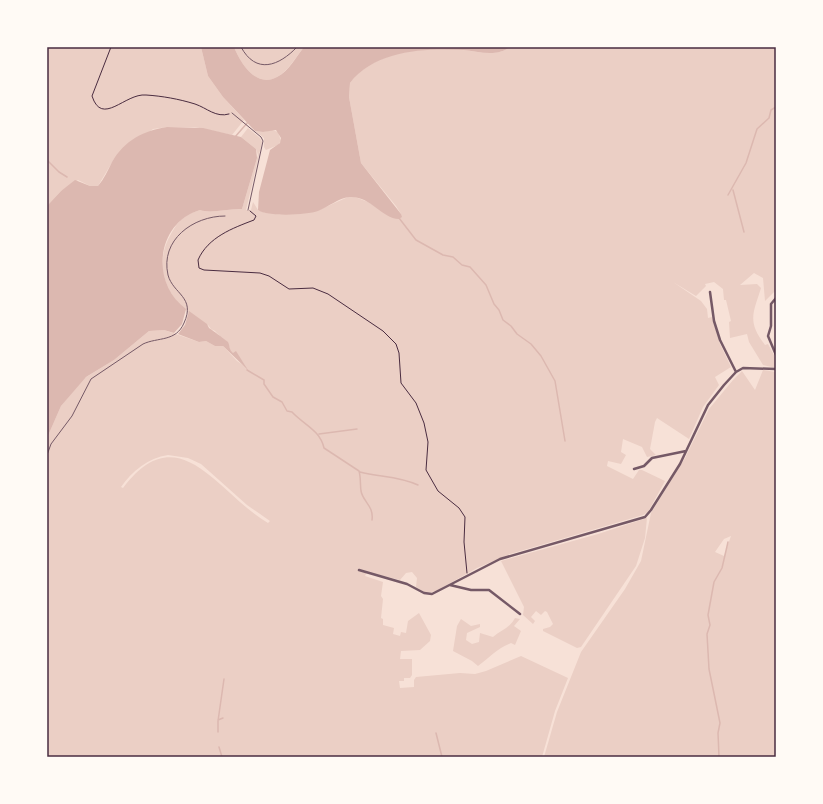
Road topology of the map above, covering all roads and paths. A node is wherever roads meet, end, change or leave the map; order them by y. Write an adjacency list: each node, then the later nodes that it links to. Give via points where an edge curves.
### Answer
1 (111, 47): 4 (path, via 92,96 95,106 99,109 115,107 131,97 143,94 185,102 222,116)
2 (241, 47): 3 (lane, via 253,62 271,65 280,62)
3 (297, 47)
4 (232, 113): 5 (lane, via 263,141)
5 (248, 210): 16 (path, via 254,214 254,220 230,229 210,244 200,255 197,263 199,268 260,273 289,289 307,288 321,291 383,331 396,344 400,383 416,403 424,423 428,442 426,470 438,491 459,508 465,517 464,549)
6 (225, 216): 13 (lane, via 215,216 194,223 180,233 168,252 167,266 171,282 183,295 187,305 181,328 172,337 143,344 92,380 69,420 51,444)
7 (710, 292): 11 (street, via 720,340)
8 (776, 298): 9 (street, via 771,304 771,326 768,336)
9 (776, 355)
10 (776, 369): 11 (street, via 743,368)
11 (736, 372): 12 (street, via 708,405)
12 (686, 451): 14 (street, via 652,458 644,466); 16 (street, via 651,510 641,519 514,554)
13 (47, 455)
14 (634, 468)
15 (359, 570): 17 (street, via 407,584 424,593 437,593)
16 (467, 575): 17 (street)
17 (450, 585): 18 (street, via 467,590 489,590)
18 (520, 614)

